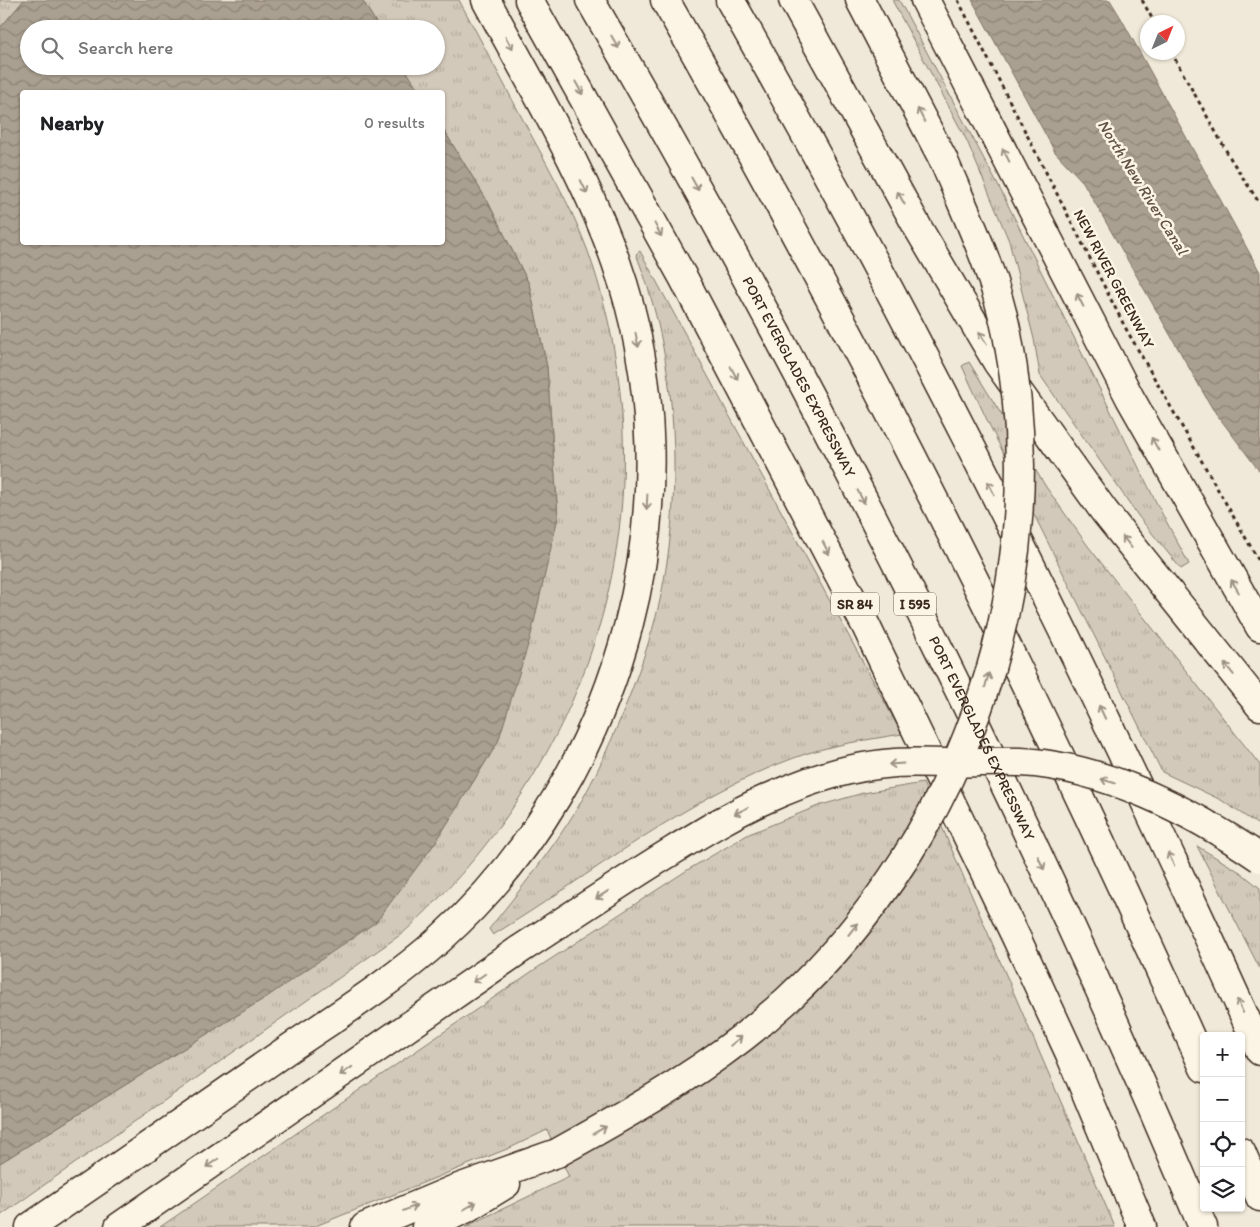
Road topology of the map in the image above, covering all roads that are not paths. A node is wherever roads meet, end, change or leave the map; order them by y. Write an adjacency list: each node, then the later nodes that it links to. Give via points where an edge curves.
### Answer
1 (486, 0): 17 (main road, one-way to 17, via 602,224 630,306 638,349 649,437 646,522 642,566 633,609 608,692 572,771 537,828 500,878 439,940 372,992)
2 (529, 0): 21 (main road, SR 84, one-way to 21, via 680,270 865,624 1037,982)
3 (590, 0): 22 (main road, PORT EVERGLADES EXPRESSWAY / I 595, one-way to 22, via 663,124 746,278 948,668 1092,971)
4 (665, 0): 13 (main road, via 791,226 939,510 1108,856)
5 (730, 0): 12 (main road, one-way to 5, via 1079,662 838,196)
6 (793, 0): 10 (main road, one-way to 6, via 1104,511 997,362 918,228)
7 (860, 0): 14 (main road, one-way to 7, bridge, via 638,1108 716,1057 786,1000 851,934 908,856 939,801 966,742 997,645 1016,557 1020,451 1018,406 1002,314 991,278 943,159)
8 (926, 0): 9 (main road, one-way to 8, via 1130,398)
9 (1260, 627)
10 (1260, 706)
11 (1260, 858): 18 (main road, one-way to 18, bridge, via 1189,814 1118,784 1022,762 894,763 808,783 728,817 519,950)
12 (1260, 1050)
13 (1200, 1059)
14 (557, 1153): 19 (main road, one-way to 14, via 453,1190); 20 (main road, one-way to 14, via 465,1209)
15 (1245, 1161): 16 (main road)
16 (1260, 1197)
17 (30, 1227)
18 (119, 1227)
19 (366, 1227)
20 (426, 1227)
21 (1142, 1227)
22 (1204, 1227)

